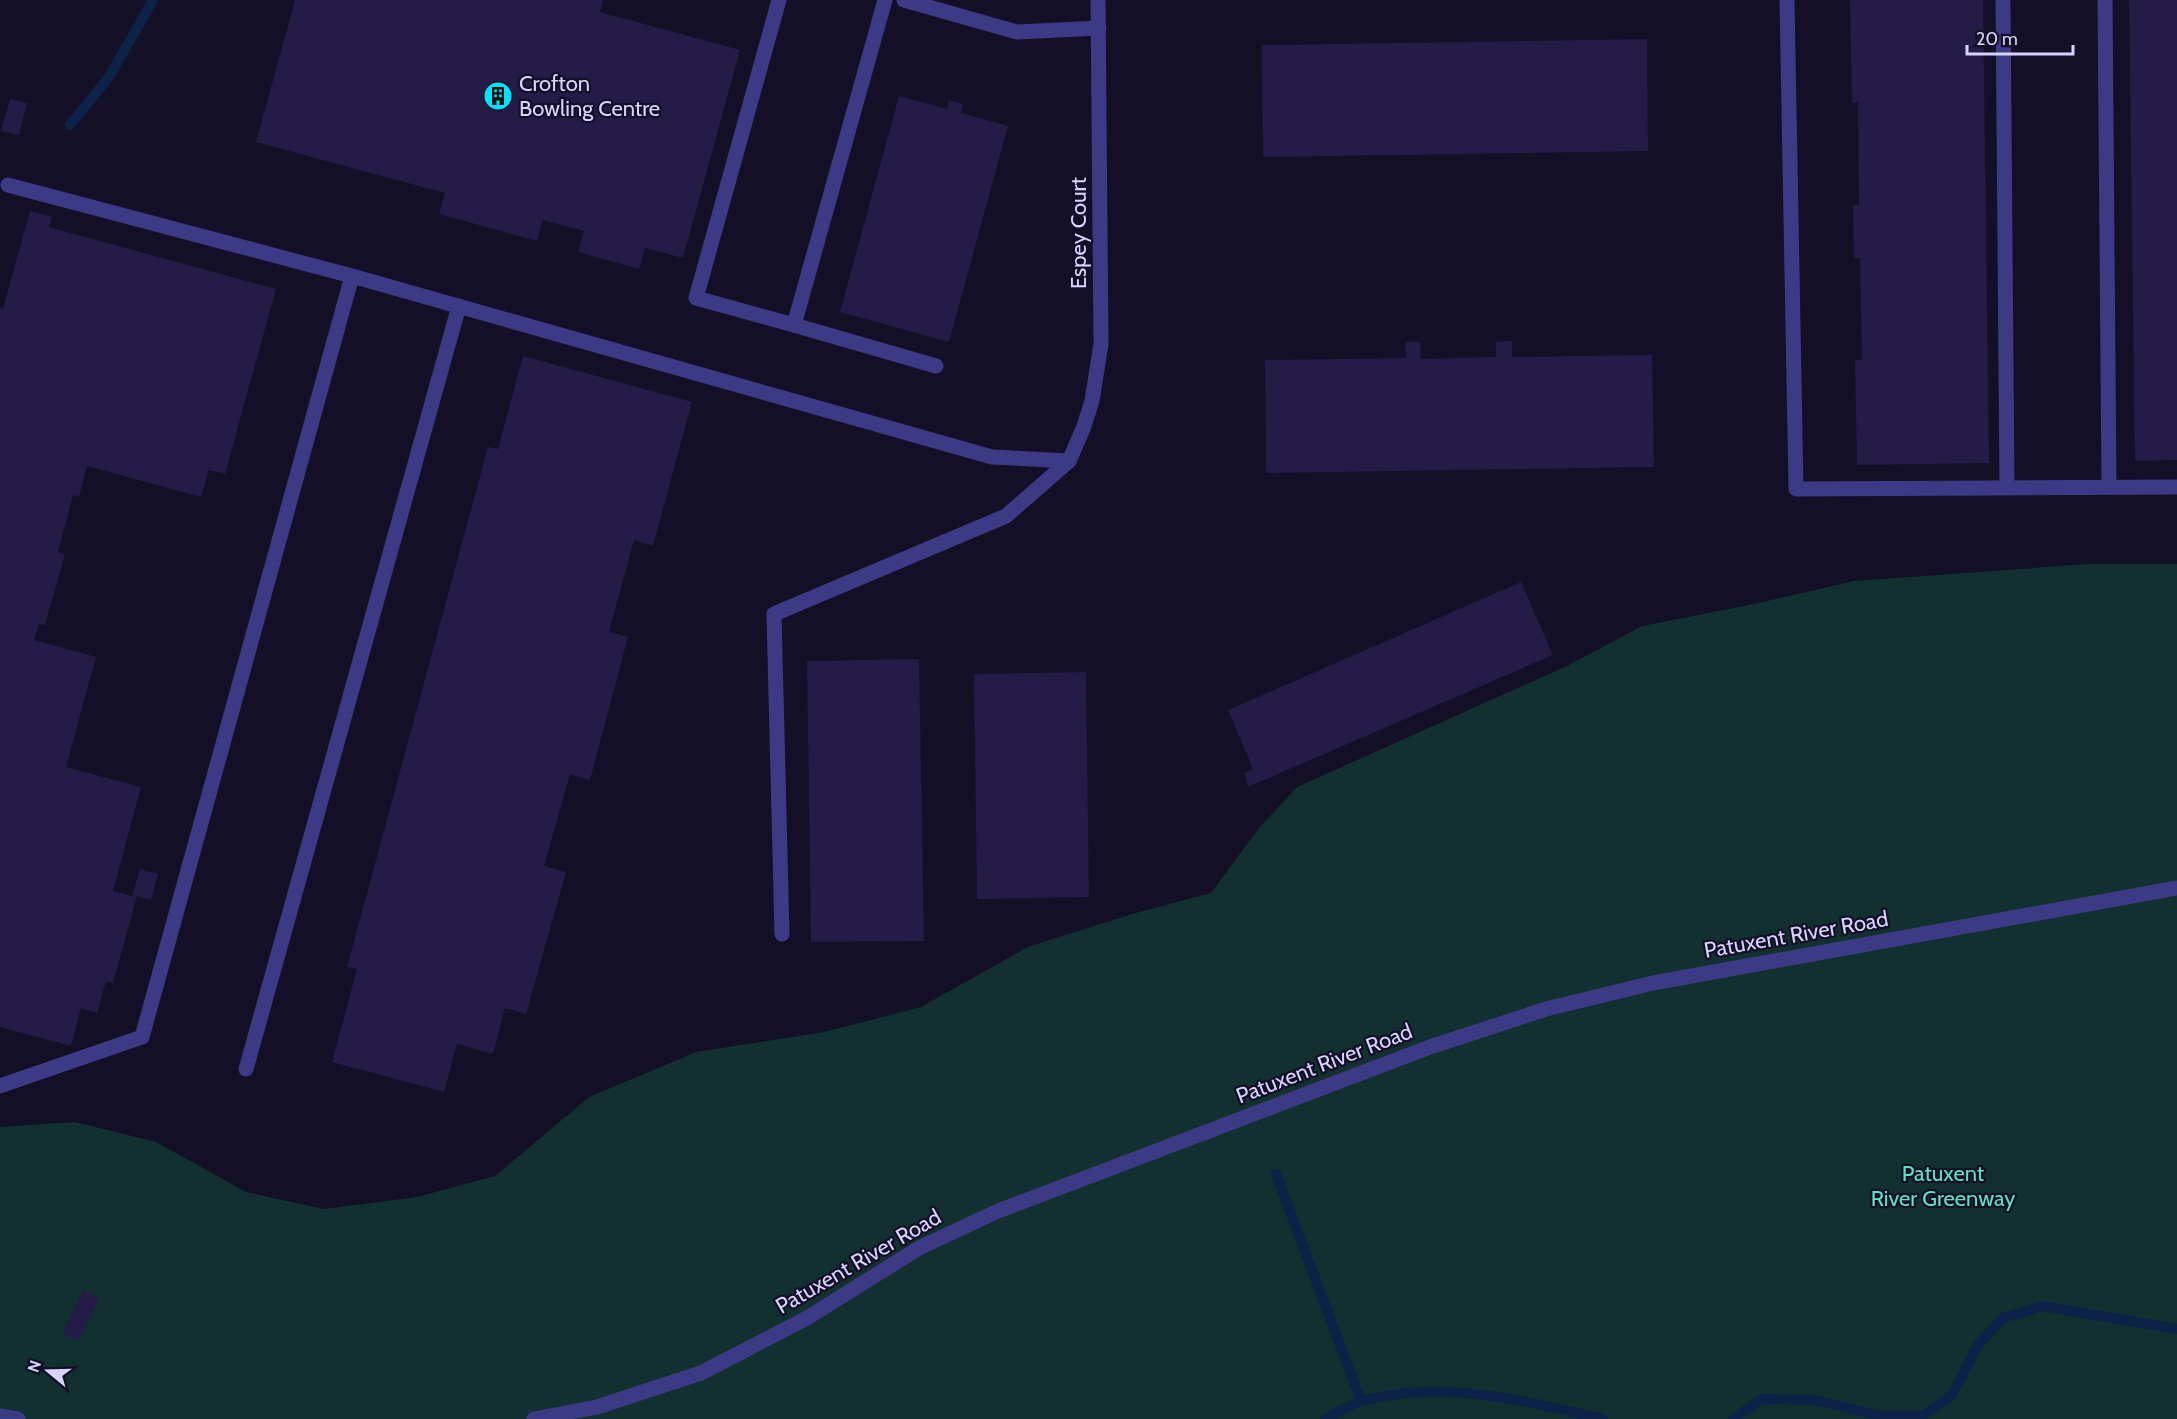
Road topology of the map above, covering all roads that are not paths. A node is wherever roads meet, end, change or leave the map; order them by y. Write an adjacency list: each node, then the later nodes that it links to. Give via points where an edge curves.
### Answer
1 (779, 0): 12 (street, via 696,298)
2 (885, 0): 12 (street)
3 (903, 0): 8 (street, via 1017,32)
4 (1098, 0): 8 (street, Espey Court)
5 (1787, 0): 17 (street, via 1796,489)
6 (2003, 0): 17 (street)
7 (2105, 0): 15 (street)
8 (1099, 28): 14 (street, Espey Court, via 1101,344 1092,401)
9 (8, 185): 10 (street)
10 (352, 276): 11 (street); 21 (street, via 142,1037)
11 (459, 306): 14 (street, via 992,457); 20 (street)
12 (794, 325): 13 (street)
13 (936, 366)
14 (1069, 461): 19 (street, via 1006,516 774,614)
15 (2109, 487): 16 (street); 17 (street)
16 (2177, 487)
17 (2007, 488)
18 (2177, 888): 24 (street, Patuxent River Road, via 1686,976 1546,1009 1430,1047 998,1211 919,1248 807,1318 701,1373 597,1407)
19 (782, 934)
20 (246, 1070)
21 (0, 1086)
22 (0, 1416): 23 (street)
23 (18, 1419)
24 (534, 1419)

